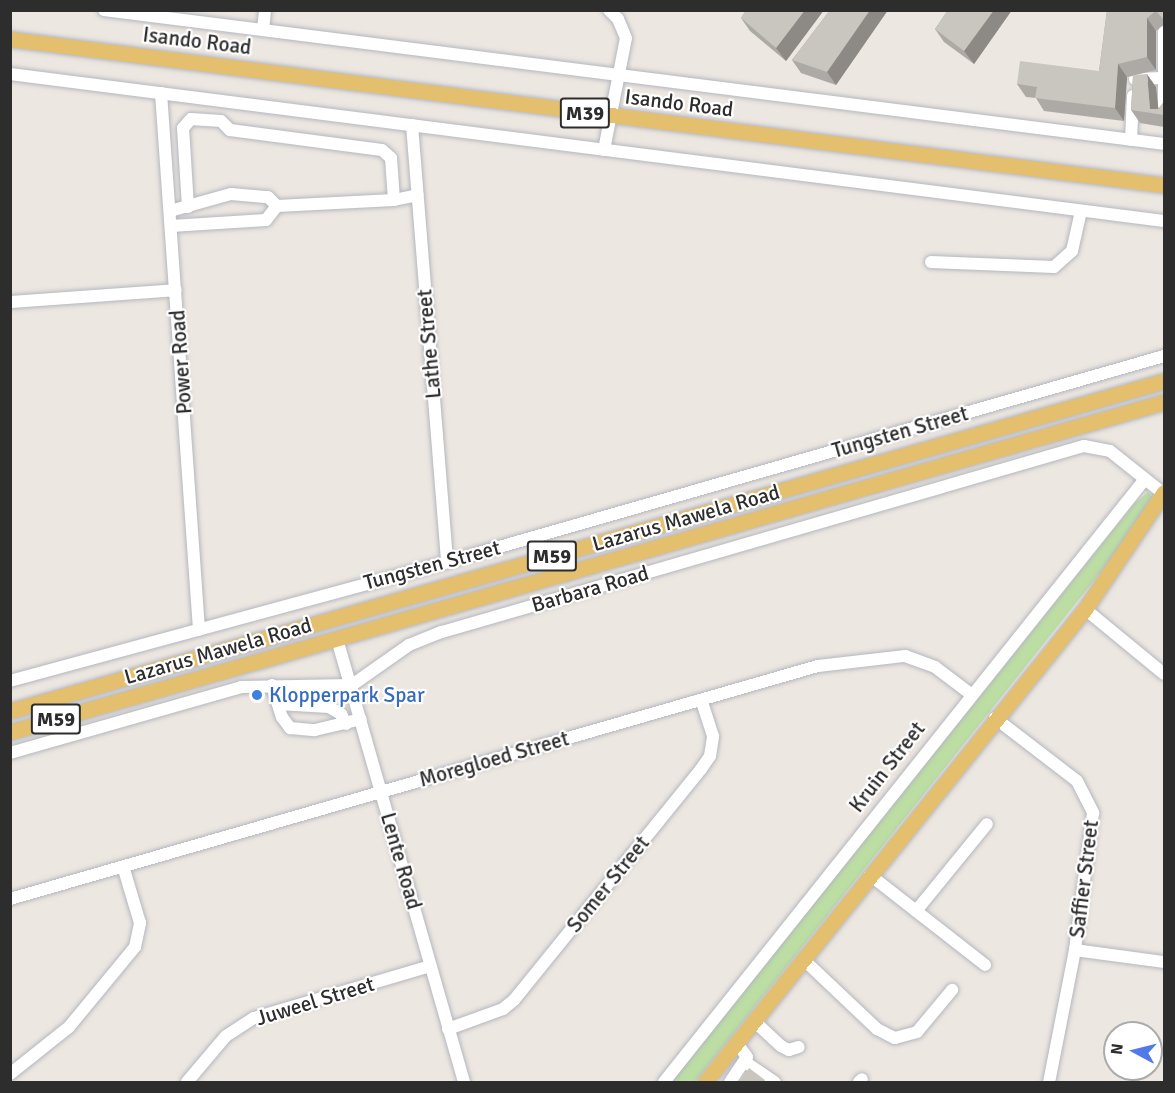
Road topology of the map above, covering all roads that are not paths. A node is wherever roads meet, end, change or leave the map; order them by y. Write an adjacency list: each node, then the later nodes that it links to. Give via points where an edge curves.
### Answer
1 (104, 10): 4 (street, Isando Road)
2 (265, 10): 4 (street)
3 (609, 10): 7 (street, via 618,19 626,38)
4 (263, 30): 7 (street, Isando Road)
5 (1164, 32): 9 (street)
6 (10, 39): 12 (main road, Isando Road / M39)
7 (618, 73): 12 (street); 14 (street, Isando Road)
8 (10, 74): 10 (street)
9 (1162, 78): 11 (street); 14 (street, via 1134,81)
10 (161, 93): 13 (street); 22 (street, Power Road)
11 (1164, 115)
12 (609, 116): 16 (street); 17 (main road, Isando Road / M39)
13 (412, 125): 16 (street); 18 (street, Lathe Street)
14 (1131, 140): 15 (street, Isando Road)
15 (1164, 144)
16 (604, 150): 23 (street)
17 (1164, 185)
18 (417, 195): 19 (street); 34 (street, Lathe Street)
19 (393, 200): 20 (street); 21 (street, via 391,158 382,150 230,130 221,121 190,119 184,124)
20 (277, 206): 21 (street, via 268,197 231,194); 25 (street, via 266,220)
21 (188, 207): 22 (street)
22 (170, 211): 25 (street, Power Road)
23 (1081, 211): 24 (street); 26 (street, via 1072,251 1054,267)
24 (1164, 220)
25 (171, 226): 27 (street, Power Road)
26 (930, 262)
27 (176, 290): 28 (street); 36 (street, Power Road)
28 (10, 302)
29 (1164, 356): 34 (street, Tungsten Street)
30 (1164, 381): 37 (main road, Lazarus Mawela Road / M59)
31 (1164, 402): 38 (main road, Lazarus Mawela Road / M59)
32 (1145, 480): 33 (street, Barbara Road); 42 (street, Barbara Road, via 1110,451 1084,446 442,632 410,645); 43 (street, Kruin Street)
33 (1164, 493): 35 (main road)
34 (447, 562): 36 (street, Tungsten Street)
35 (1085, 609): 39 (street); 47 (main road)
36 (199, 630): 40 (street, Tungsten Street)
37 (266, 637): 38 (main road, via 312,633); 46 (main road, Lazarus Mawela Road / M59)
38 (337, 639): 42 (street, Lente Road); 50 (main road, Lazarus Mawela Road / M59)
39 (1164, 674)
40 (10, 681)
41 (272, 685): 42 (street); 45 (street); 51 (street, via 233,689)
42 (351, 685): 48 (street, Lente Road)
43 (972, 695): 44 (street, Moregloed Street, via 928,663 889,655 818,666); 72 (street, Kruin Street)
44 (701, 700): 52 (street, Moregloed Street); 65 (street, Somer Street, via 713,736 710,756 701,769 514,1000 503,1009)
45 (278, 704): 49 (street, via 329,707 341,714); 49 (street, via 290,728 315,730)
46 (10, 711)
47 (995, 718): 55 (main road); 58 (street, Saffier Street, via 1068,773 1090,801 1093,819)
48 (361, 719): 49 (street); 52 (street, Lente Road)
49 (346, 724)
50 (10, 732)
51 (10, 753)
52 (381, 791): 54 (street, Moregloed Street); 62 (street, Lente Road)
53 (987, 824): 57 (street)
54 (123, 867): 56 (street, Moregloed Street); 69 (street, via 140,924 135,947 69,1028)
55 (870, 875): 57 (street); 59 (main road)
56 (10, 898)
57 (916, 911): 61 (street)
58 (1075, 950): 60 (street); 76 (street, Saffier Street)
59 (803, 959): 63 (street, via 877,1029 895,1038 917,1032); 64 (main road)
60 (1164, 962)
61 (985, 964)
62 (431, 966): 65 (street, Lente Road); 70 (street, Juweel Street, via 254,1018 226,1036)
63 (952, 990)
64 (754, 1021): 66 (main road); 67 (street, via 789,1050)
65 (448, 1029): 71 (street, Lente Road)
66 (736, 1043): 68 (street, via 746,1051); 73 (main road)
67 (799, 1047)
68 (745, 1062): 74 (street); 75 (street)
69 (10, 1074)
70 (187, 1083)
71 (464, 1083)
72 (664, 1083)
73 (705, 1083)
74 (730, 1083)
75 (775, 1083)
76 (1049, 1083)

